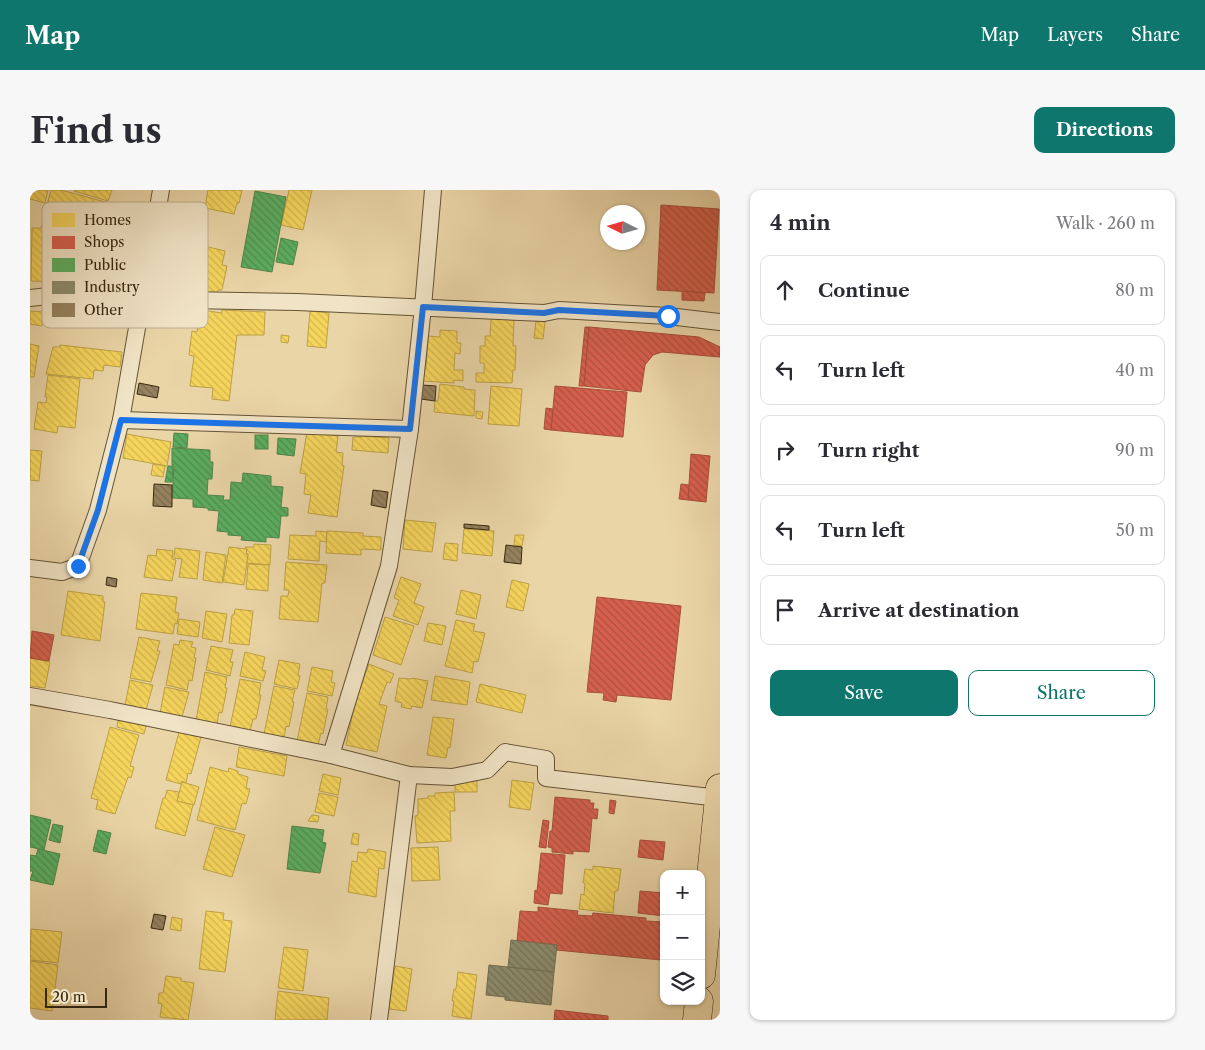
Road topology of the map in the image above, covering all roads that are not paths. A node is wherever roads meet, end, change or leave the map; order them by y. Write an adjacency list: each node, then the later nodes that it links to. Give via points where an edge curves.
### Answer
1 (433, 190): 3 (street)
2 (208, 300): 3 (street)
3 (423, 307): 4 (street, via 544,313 559,310); 7 (street)
4 (720, 322)
5 (137, 328): 6 (street)
6 (121, 420): 7 (street); 8 (street, via 98,510 78,566 62,572)
7 (410, 429): 10 (street, via 389,566)
8 (30, 568)
9 (30, 696): 10 (street)
10 (331, 755): 11 (street)
11 (409, 775): 12 (street, via 452,778 488,770 505,752 546,759 546,778); 15 (street)
12 (720, 793): 13 (highway)
13 (703, 960)
14 (699, 1005): 16 (highway)
15 (379, 1020)
16 (697, 1020)

